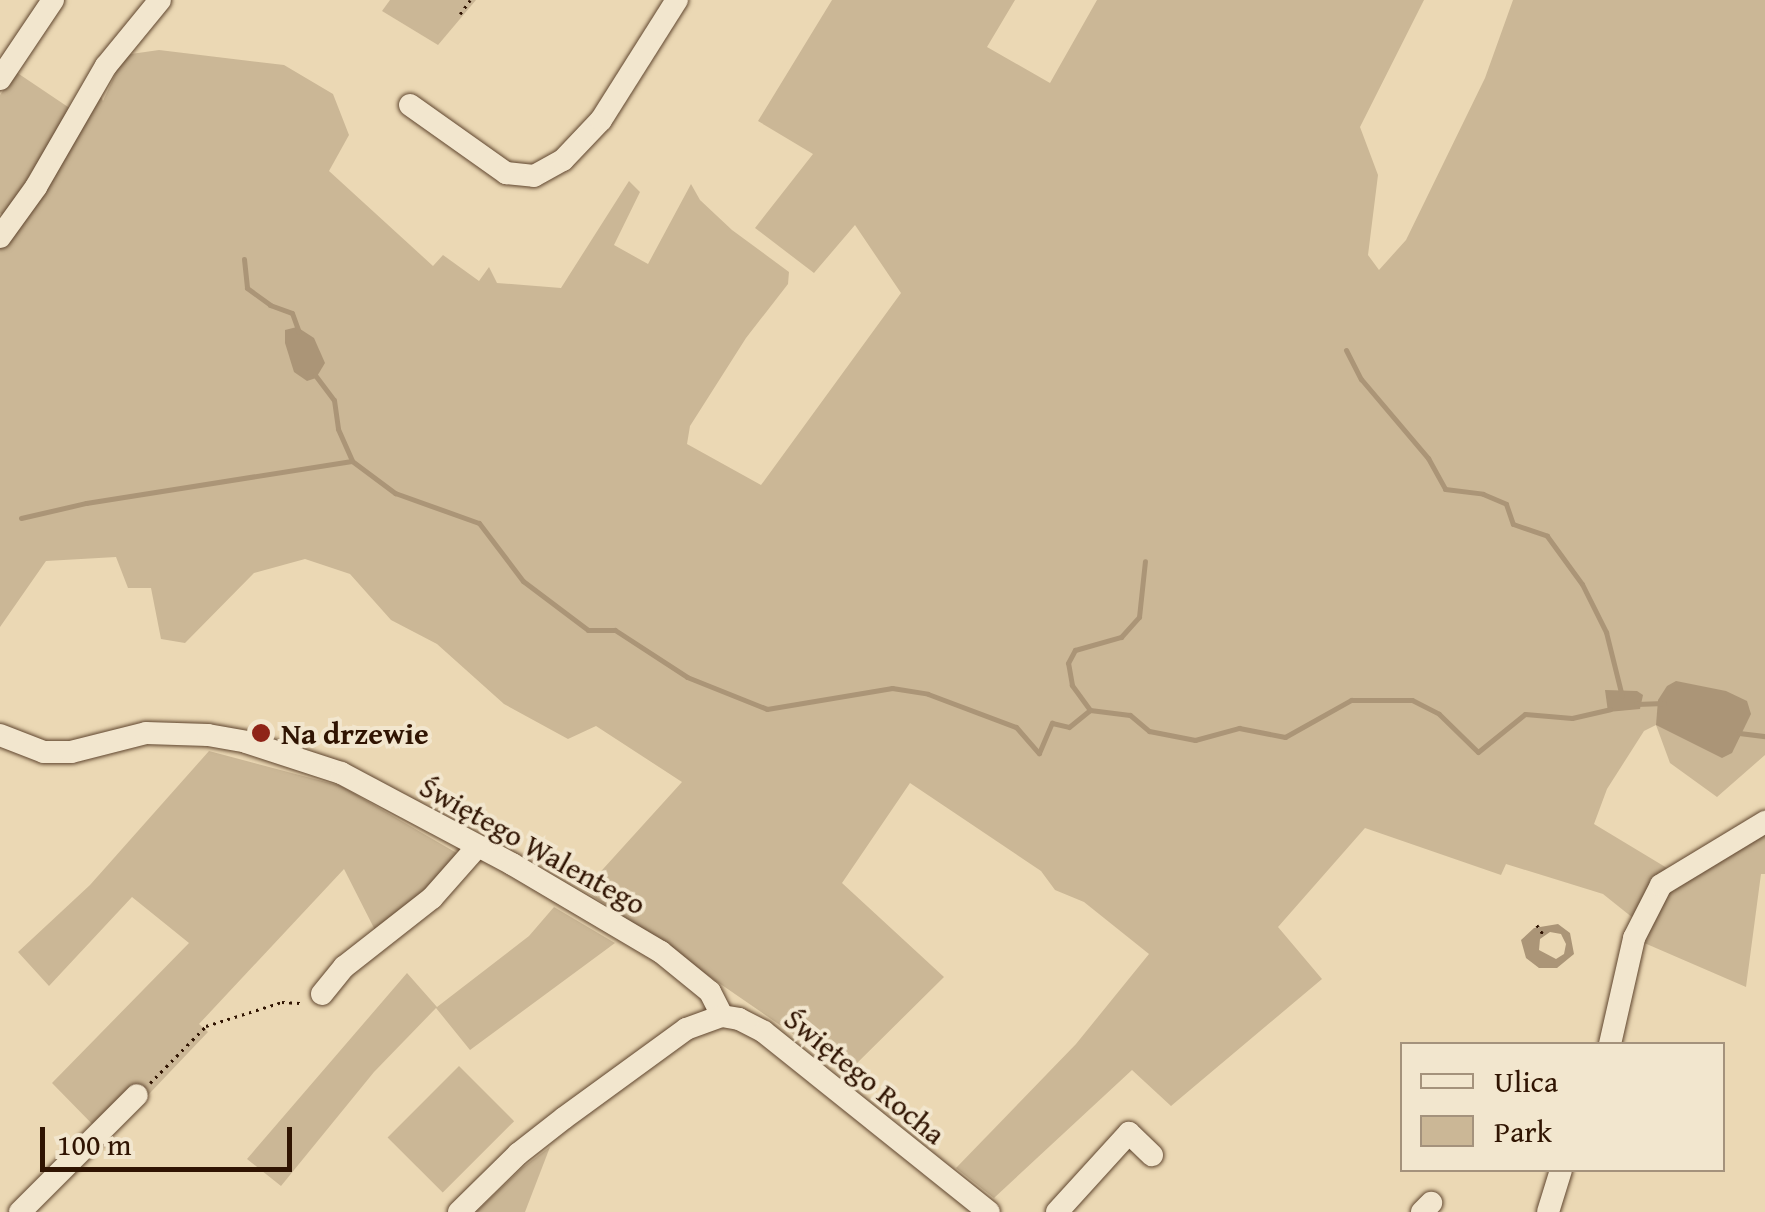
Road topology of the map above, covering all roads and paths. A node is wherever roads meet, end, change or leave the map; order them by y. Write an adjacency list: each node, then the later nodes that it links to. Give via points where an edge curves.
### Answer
1 (53, 0): 6 (street)
2 (160, 0): 8 (street, via 106,66)
3 (470, 0): 5 (path)
4 (677, 0): 7 (street, via 601,120 563,160 534,176 506,172)
5 (460, 14)
6 (0, 79)
7 (410, 105)
8 (0, 237)
9 (0, 735): 11 (street, Świętego Walentego, via 44,752 158,732 246,742 341,773)
10 (1765, 822): 16 (street, via 1661,885 1634,938)
11 (478, 846): 14 (street, via 432,898 344,967); 15 (street, Świętego Walentego, via 674,960 710,992)
12 (1537, 925): 13 (path)
13 (1545, 937)
14 (322, 994): 17 (path, via 316,1001 282,1002 206,1026)
15 (722, 1016): 21 (street, via 686,1029 552,1126); 22 (street, Świętego Rocha, via 764,1032)
16 (1610, 1042)
17 (138, 1095): 20 (street)
18 (1152, 1154): 23 (street, via 1123,1127)
19 (1561, 1172): 24 (street)
20 (20, 1212)
21 (459, 1212)
22 (989, 1212)
23 (1058, 1212)
24 (1548, 1212)

